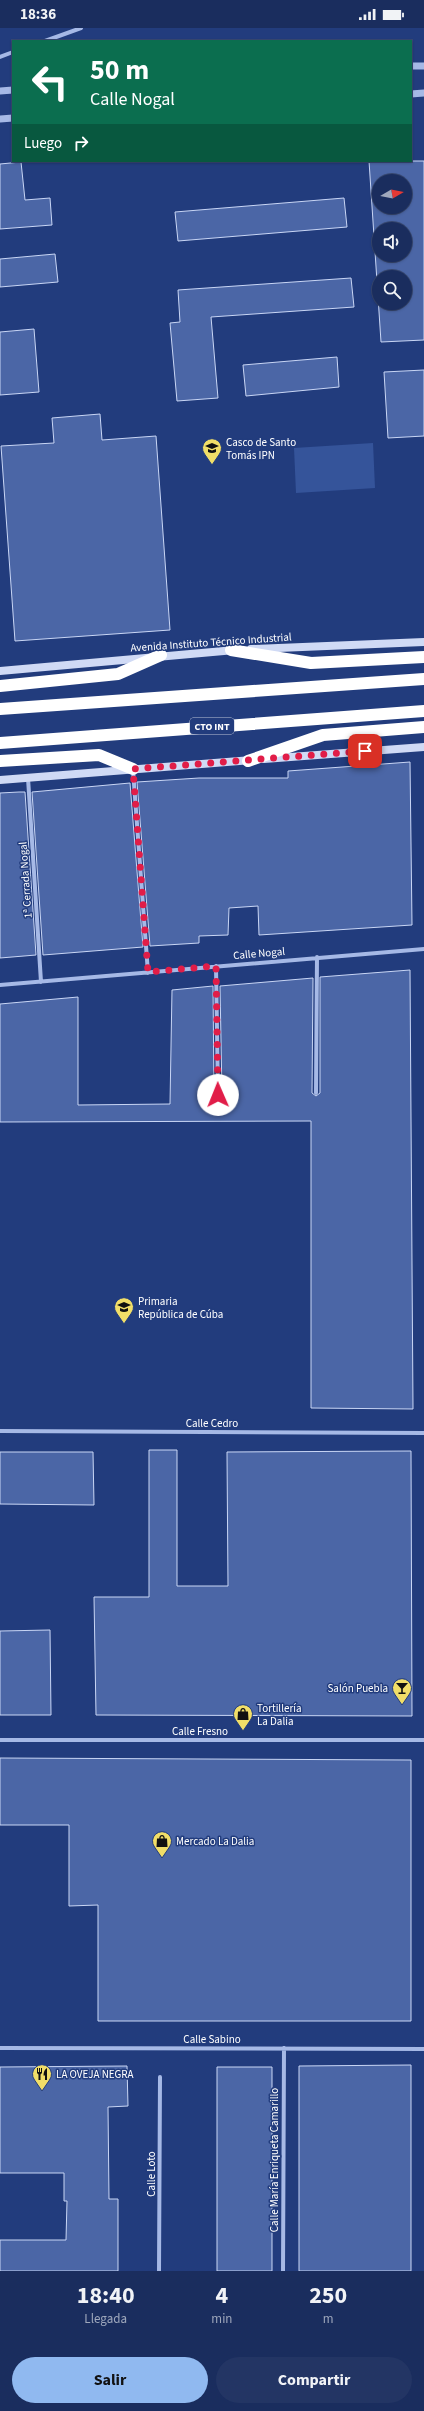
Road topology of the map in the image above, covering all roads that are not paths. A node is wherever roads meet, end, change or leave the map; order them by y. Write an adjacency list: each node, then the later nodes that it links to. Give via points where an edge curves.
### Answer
1 (81, 28): 2 (street)
2 (48, 40)
3 (12, 52): 4 (street)
4 (0, 57)
5 (412, 66): 6 (street)
6 (424, 66)
7 (12, 90): 8 (street)
8 (0, 91)
9 (424, 93): 10 (street)
10 (412, 94)
11 (12, 118): 12 (street)
12 (0, 119)
13 (424, 642): 14 (main road, Avenida Instituto Técnico Industrial)
14 (231, 650): 15 (main road, Avenida Instituto Técnico Industrial); 16 (highway, via 311,663)
15 (161, 655): 17 (main road, Avenida Instituto Técnico Industrial); 19 (highway, via 118,674)
16 (424, 657)
17 (0, 671)
18 (424, 679): 20 (highway)
19 (0, 686)
20 (0, 709)
21 (424, 711): 23 (highway, CTO INT)
22 (424, 727): 26 (highway, via 323,735)
23 (0, 743)
24 (424, 747): 26 (main road)
25 (0, 760): 27 (highway, via 99,755)
26 (248, 760): 27 (main road)
27 (133, 769): 28 (main road); 33 (street)
28 (28, 778): 29 (main road); 34 (street, 1ª Cerrada Nogal)
29 (0, 780)
30 (424, 949): 31 (street, Calle Nogal)
31 (317, 957): 32 (street, Calle Nogal); 36 (street)
32 (216, 966): 33 (street, Calle Nogal); 37 (street)
33 (148, 972): 34 (street, Calle Nogal)
34 (41, 982): 35 (street, Calle Nogal)
35 (0, 986)
36 (316, 1093)
37 (218, 1095)
38 (0, 1431): 39 (street, Calle Cedro)
39 (424, 1433)
40 (0, 1740): 41 (street, Calle Fresno)
41 (424, 1740)
42 (0, 2048): 43 (street, Calle Sabino)
43 (284, 2048): 44 (street, Calle Sabino); 47 (street, Calle María Enriqueta Camarillo)
44 (424, 2048)
45 (160, 2076): 46 (street, Calle Loto)
46 (159, 2271)
47 (283, 2271)

